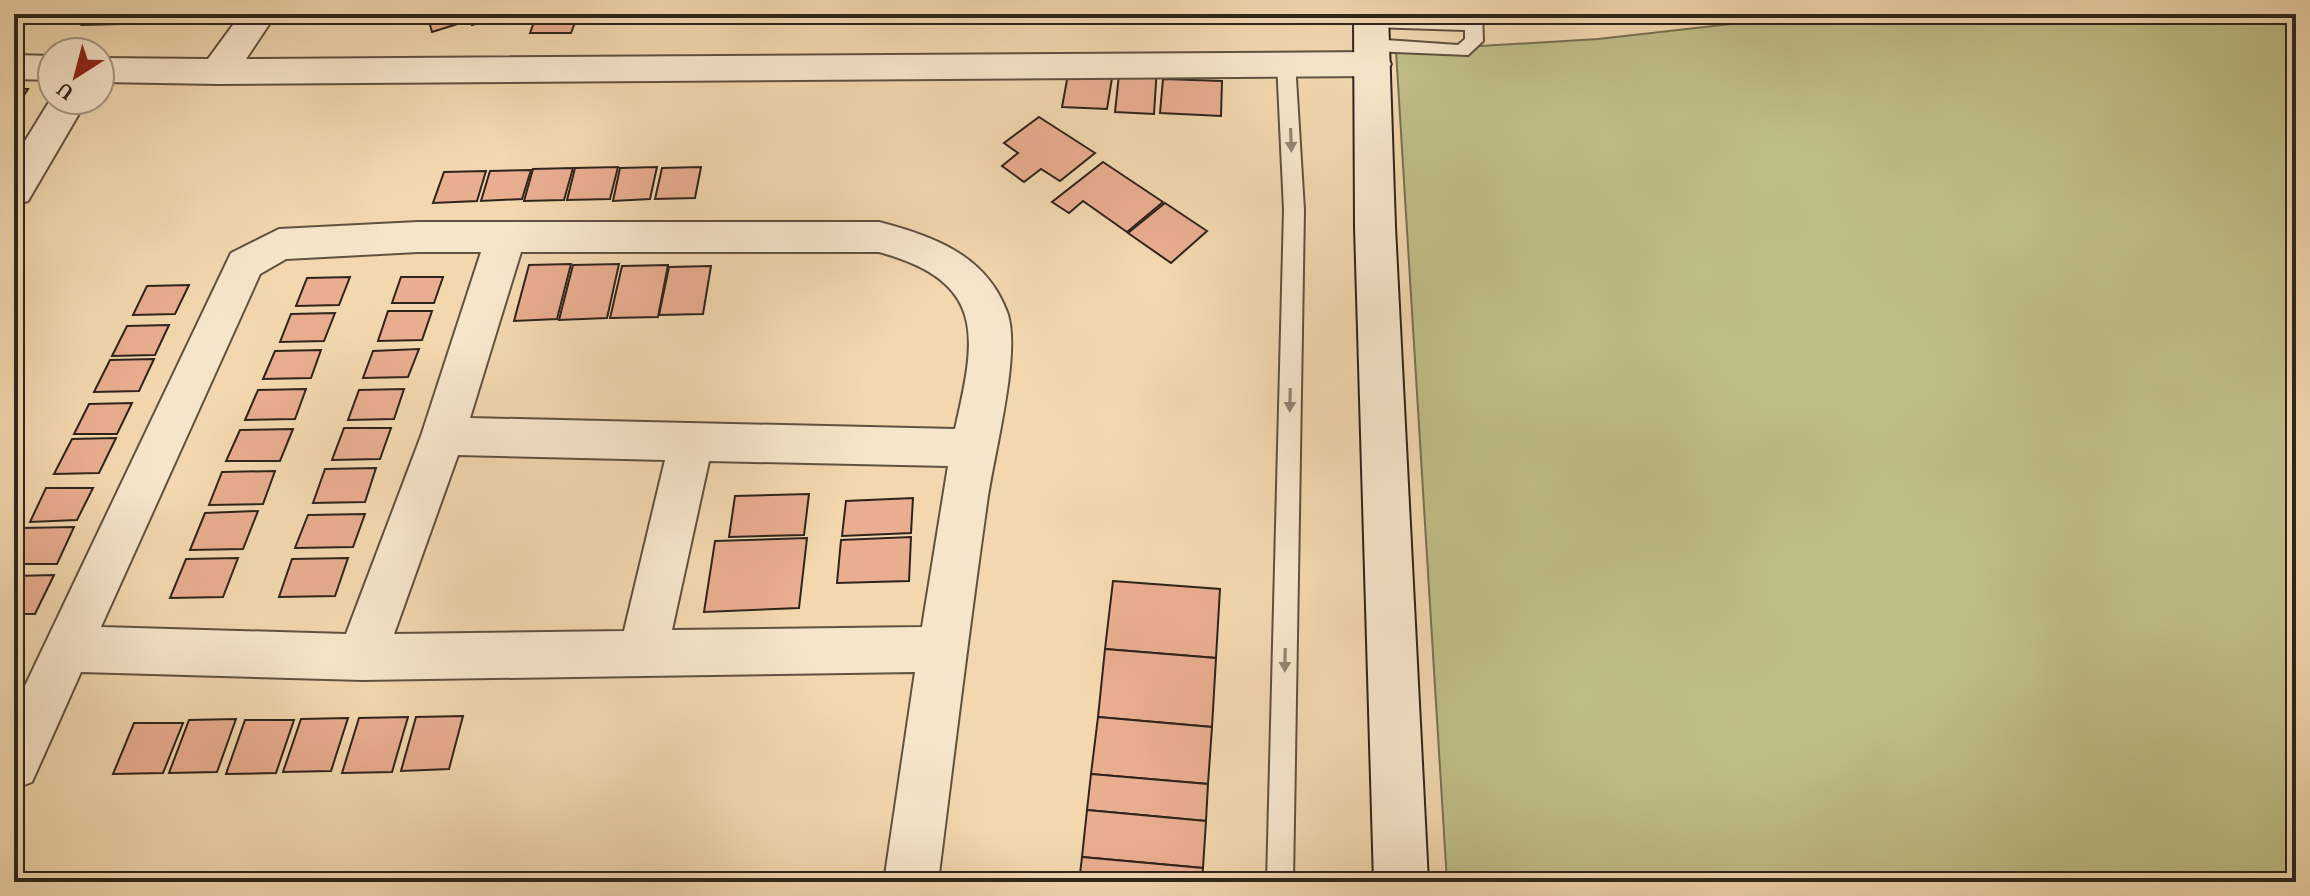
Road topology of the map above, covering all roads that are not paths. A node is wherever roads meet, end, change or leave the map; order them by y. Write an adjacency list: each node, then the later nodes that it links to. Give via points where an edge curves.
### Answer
1 (259, 14): 8 (street)
2 (1473, 19): 3 (lane); 3 (lane, via 1474,41 1462,51)
3 (1371, 36): 4 (street); 22 (street)
4 (1286, 62): 8 (street); 21 (lane, one-way to 21, via 1294,210)
5 (14, 67): 6 (street)
6 (36, 68)
7 (116, 70): 8 (street)
8 (218, 72)
9 (59, 116): 10 (street)
10 (14, 191)
11 (506, 236): 12 (street); 14 (street, via 879,237 929,253 970,284 988,314 992,340); 15 (street, via 279,244 245,264)
12 (443, 436): 13 (street); 18 (street)
13 (691, 441): 14 (street); 17 (street)
14 (972, 448): 16 (street)
15 (68, 649): 18 (street); 19 (street)
16 (944, 649): 17 (street); 20 (street)
17 (643, 652): 18 (street)
18 (362, 657)
19 (14, 764)
20 (911, 882)
21 (1280, 882)
22 (1401, 882)

